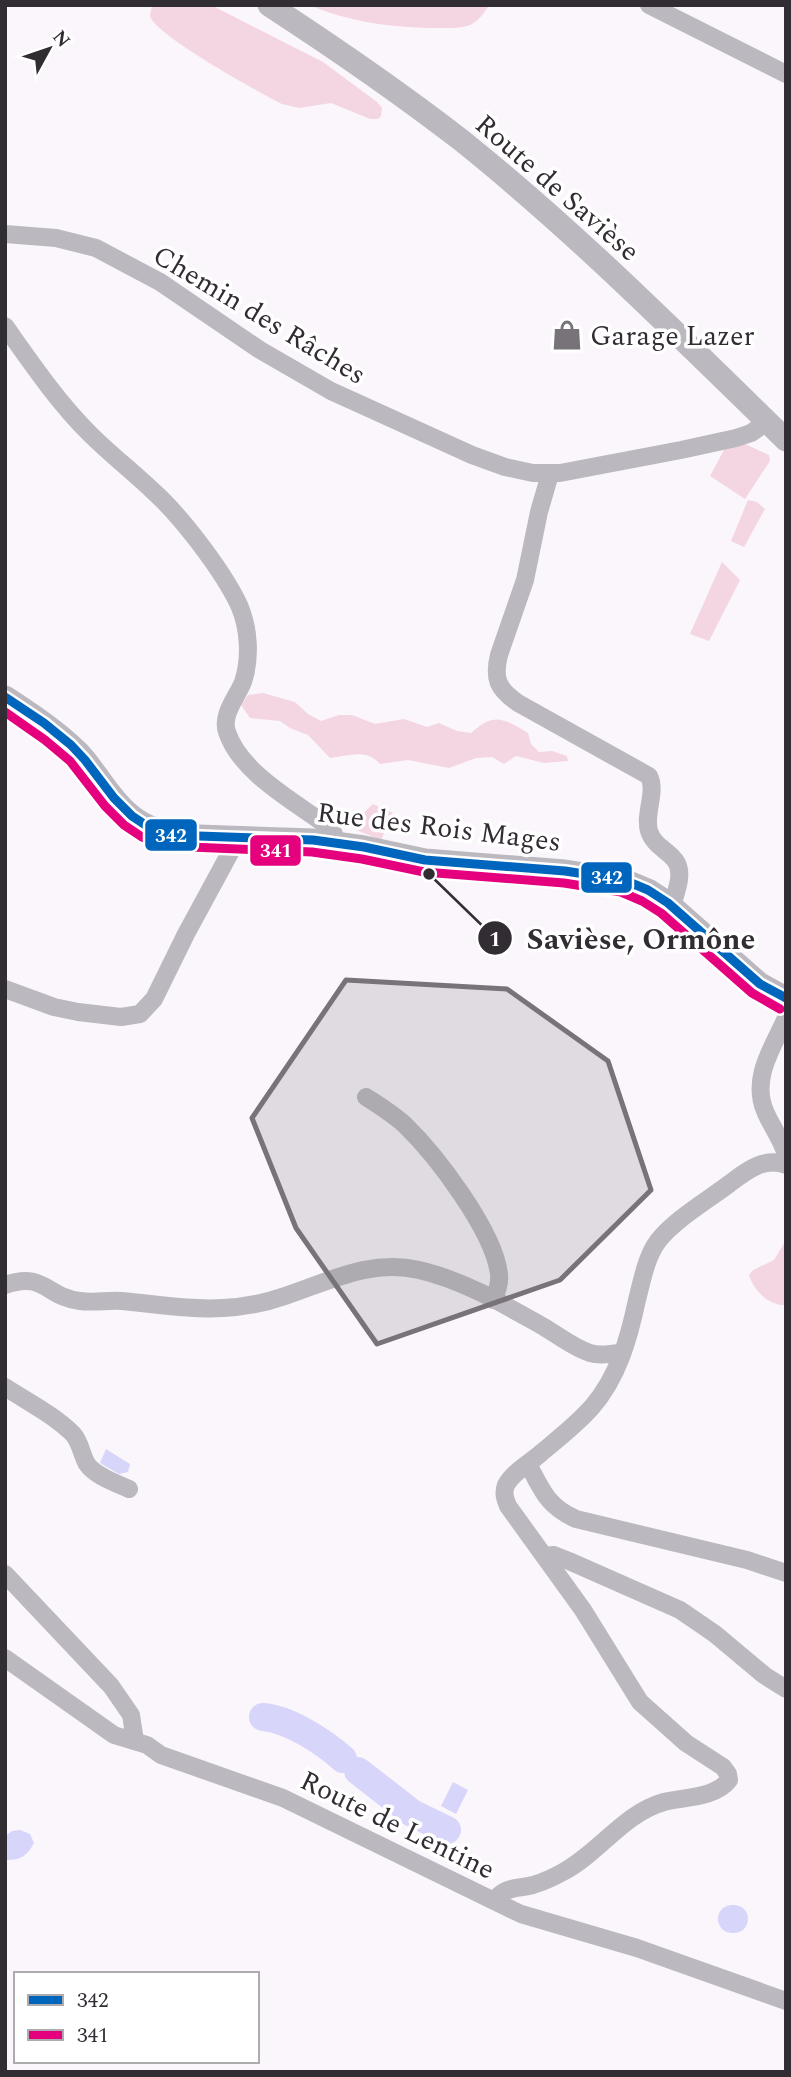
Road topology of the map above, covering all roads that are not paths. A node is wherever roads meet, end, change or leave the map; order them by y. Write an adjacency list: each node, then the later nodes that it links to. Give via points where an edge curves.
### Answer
1 (269, 5): 6 (street, Route de Savièse, via 405,98 492,167 661,317)
2 (649, 5): 3 (street)
3 (786, 74)
4 (5, 234): 8 (street, Chemin des Râches, via 96,247 160,282 260,350 331,391 494,464)
5 (5, 326): 11 (street, via 64,407 170,508 227,584 241,610 248,639 244,678 227,716 227,731 244,759 330,828)
6 (767, 422): 7 (street, Route de Savièse); 8 (street, Chemin des Râches, via 736,438)
7 (786, 440)
8 (550, 474): 12 (street, via 496,678 518,704 649,776 650,833 677,861 680,872)
9 (5, 696): 10 (street, Rue des Rois Mages, via 67,742 136,820 170,835)
10 (231, 838): 11 (street, Rue des Rois Mages); 13 (street, via 231,851 154,999 140,1014 121,1017 78,1012)
11 (334, 842): 12 (street, Rue des Rois Mages, via 425,860 615,878 648,890)
12 (671, 906): 14 (street, Rue des Rois Mages, via 760,984)
13 (5, 989)
14 (786, 998)
15 (786, 1018): 17 (street, via 763,1067 760,1092)
16 (366, 1097): 19 (street, via 411,1132 468,1205 497,1266)
17 (786, 1161): 20 (street, via 753,1167 658,1241)
18 (5, 1285): 19 (street, via 32,1281 83,1302 223,1308 265,1302 332,1278 397,1266 439,1276)
19 (494, 1300): 20 (street, via 592,1354)
20 (622, 1353): 22 (street, via 601,1396)
21 (5, 1387): 23 (street, via 72,1433 93,1471)
22 (528, 1464): 24 (street, via 508,1482 505,1496); 25 (street, via 544,1495 568,1515)
23 (129, 1489)
24 (545, 1556): 28 (street, via 558,1556 680,1610); 30 (street, via 640,1702 686,1743 723,1767 729,1780 709,1792 649,1807 572,1868 504,1891)
25 (786, 1573)
26 (5, 1574): 29 (street, via 111,1686 131,1715)
27 (5, 1658): 29 (street, Route de Lentine, via 114,1735)
28 (786, 1689)
29 (135, 1741): 30 (street, Route de Lentine, via 161,1755 283,1798)
30 (495, 1900): 31 (street, Route de Lentine, via 521,1914 637,1948)
31 (786, 2001)

